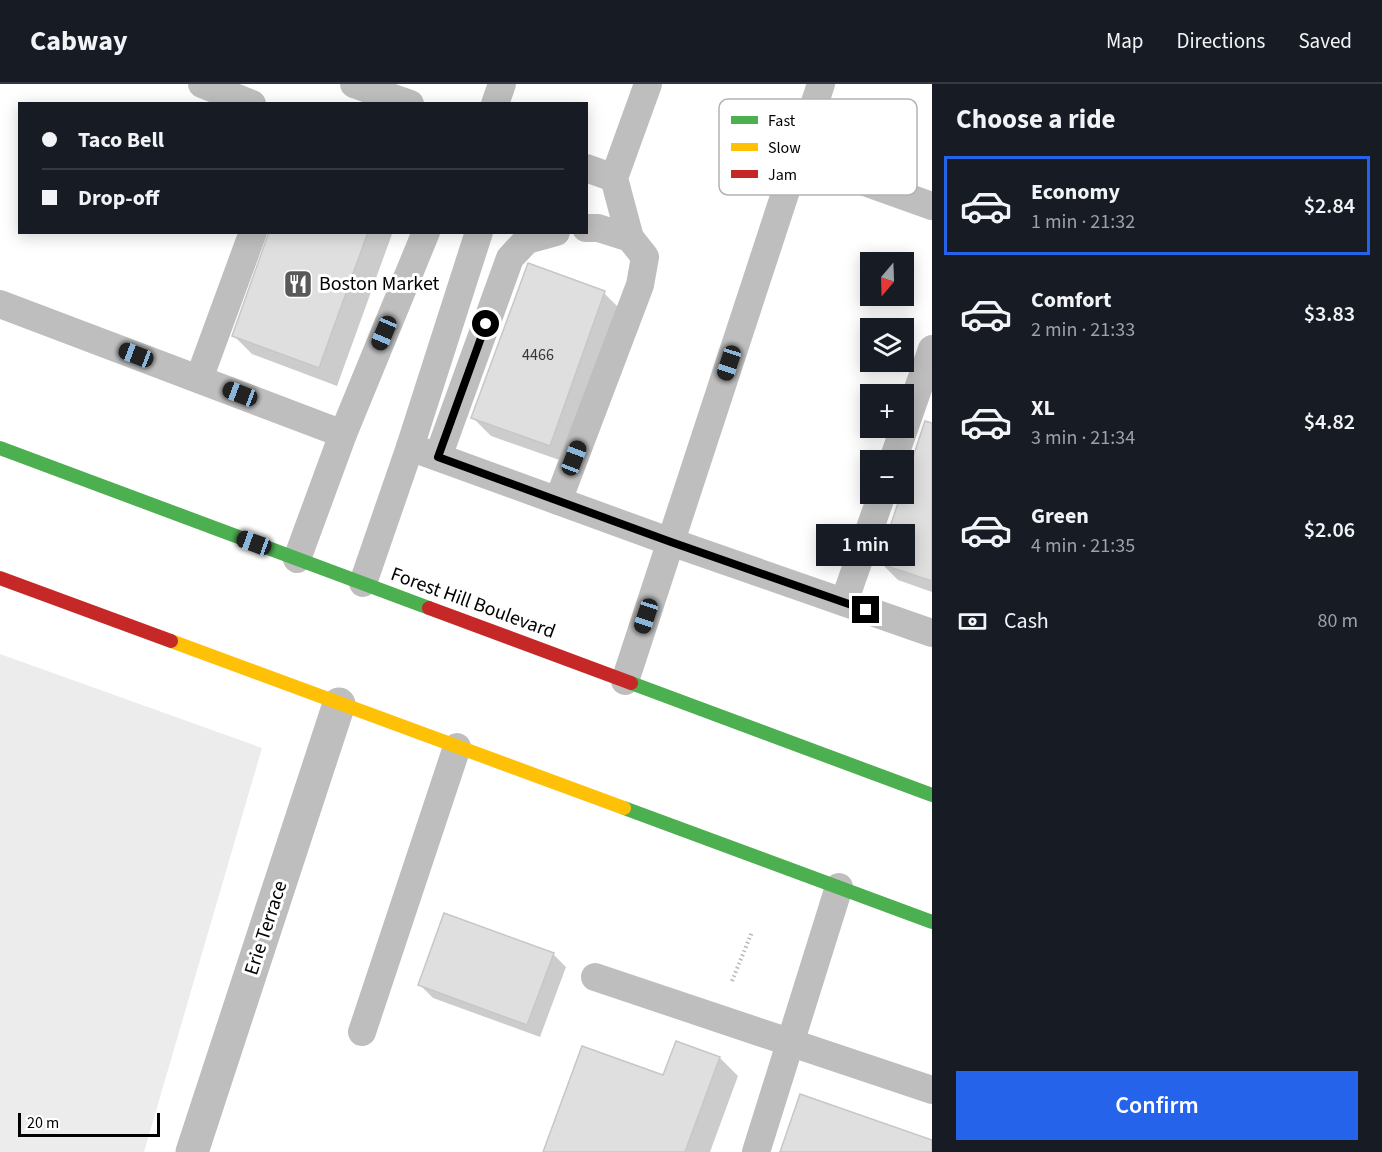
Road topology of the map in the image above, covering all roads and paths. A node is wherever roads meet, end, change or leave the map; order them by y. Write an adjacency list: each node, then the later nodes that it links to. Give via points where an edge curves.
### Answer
1 (202, 84): 7 (lane)
2 (354, 84): 8 (lane)
3 (502, 84): 9 (lane)
4 (648, 84): 11 (lane)
5 (821, 84): 6 (lane)
6 (816, 99)
7 (247, 102)
8 (404, 102)
9 (496, 102)
10 (588, 169): 11 (lane)
11 (614, 178): 20 (lane)
12 (785, 195): 31 (lane)
13 (900, 195): 14 (lane)
14 (932, 206)
15 (588, 228): 20 (lane)
16 (252, 234): 23 (lane)
17 (425, 234): 24 (lane)
18 (478, 234): 25 (lane)
19 (549, 234): 28 (lane, via 527,240 510,258)
20 (630, 238): 29 (lane, via 645,257 640,285)
21 (0, 304): 23 (lane)
22 (932, 349): 27 (lane)
23 (199, 379): 24 (lane)
24 (343, 434): 32 (lane)
25 (411, 447): 28 (lane); 34 (lane)
26 (0, 448): 32 (main road, Forest Hill Boulevard)
27 (897, 450)
28 (438, 457): 29 (lane)
29 (558, 501): 31 (lane)
30 (878, 504): 35 (lane)
31 (671, 542): 35 (lane); 37 (lane)
32 (297, 559): 34 (main road, Forest Hill Boulevard)
33 (0, 578): 38 (main road)
34 (363, 583): 37 (main road, Forest Hill Boulevard)
35 (844, 602): 36 (lane)
36 (932, 633)
37 (625, 681): 40 (main road, Forest Hill Boulevard)
38 (339, 704): 39 (main road); 49 (street, Erie Terrace)
39 (458, 747): 41 (main road); 46 (lane)
40 (932, 795)
41 (838, 887): 42 (main road); 47 (lane)
42 (932, 922)
43 (752, 932): 45 (path)
44 (596, 977): 47 (lane)
45 (732, 983)
46 (362, 1032)
47 (791, 1041): 48 (lane); 50 (lane)
48 (932, 1090)
49 (192, 1152)
50 (756, 1152)

